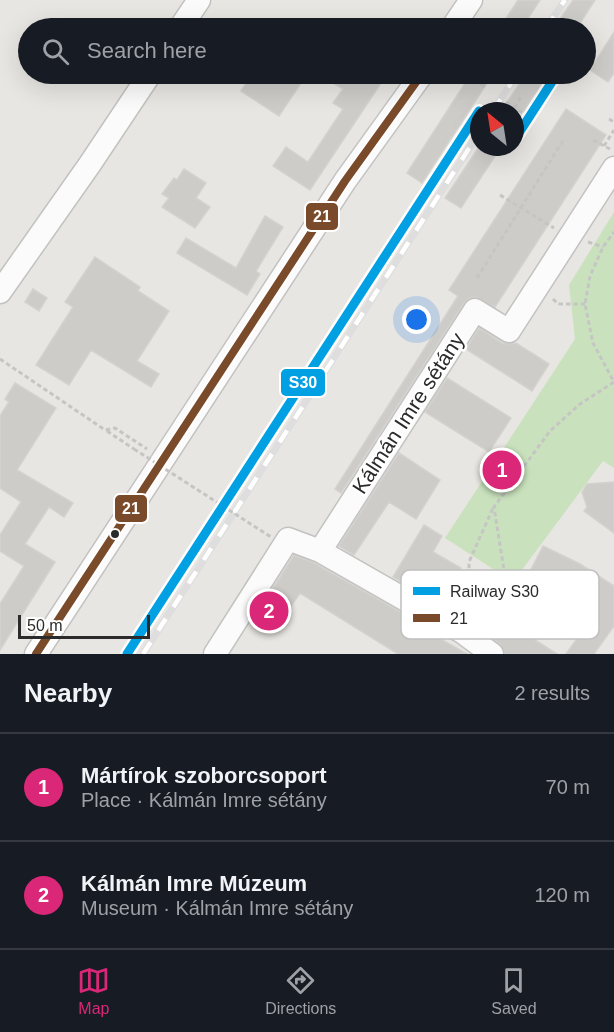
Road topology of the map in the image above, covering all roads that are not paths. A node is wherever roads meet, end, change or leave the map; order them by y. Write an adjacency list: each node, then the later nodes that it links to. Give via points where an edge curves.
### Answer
1 (199, 0): 3 (street)
2 (471, 0): 4 (street)
3 (187, 18)
4 (459, 18)
5 (143, 84): 8 (street)
6 (415, 84): 12 (street, via 345,181)
7 (614, 168): 9 (street, Kálmán Imre sétány, via 509,331 475,310)
8 (0, 292)
9 (320, 551): 10 (street); 13 (street, via 280,538)
10 (401, 598)
11 (471, 639): 14 (street)
12 (36, 654)
13 (215, 654)
14 (492, 654)

